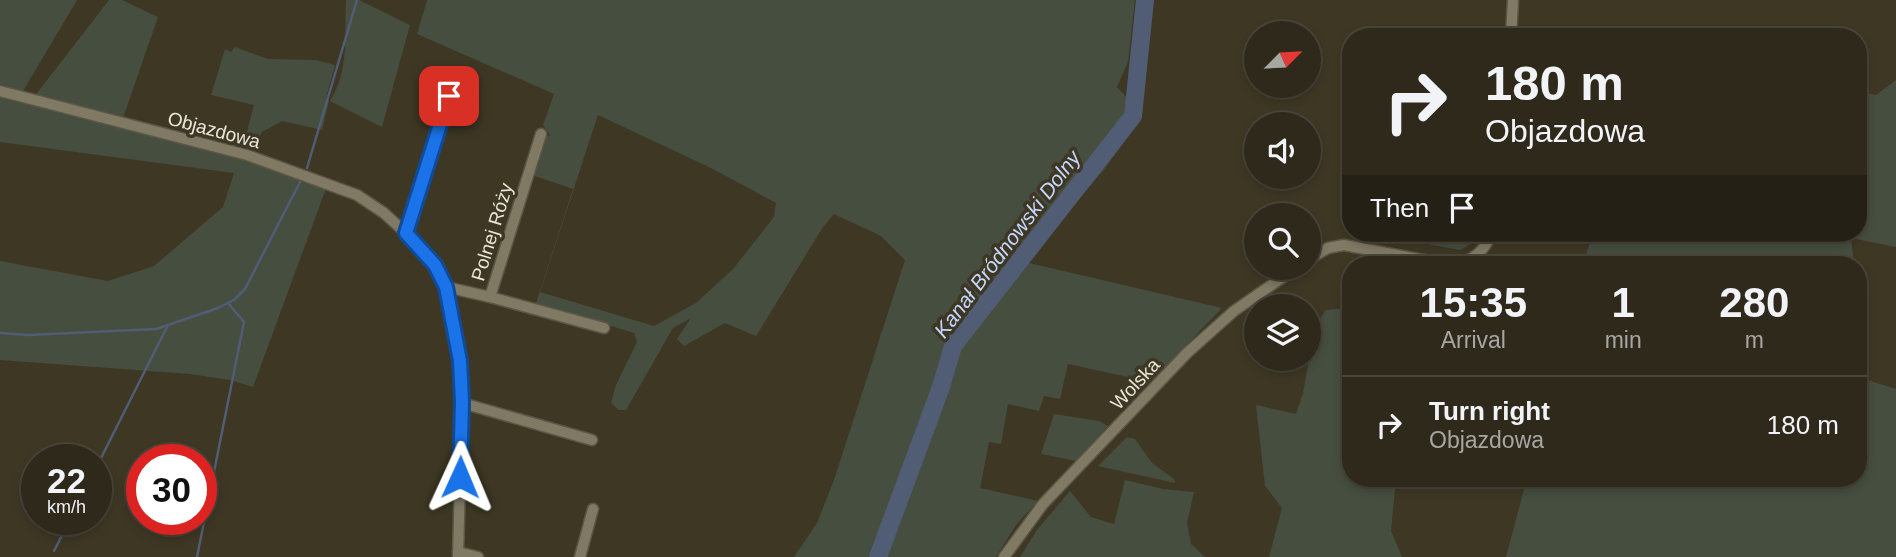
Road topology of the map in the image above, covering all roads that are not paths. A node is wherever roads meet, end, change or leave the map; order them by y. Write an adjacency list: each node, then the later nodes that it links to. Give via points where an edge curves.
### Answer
1 (1513, 0): 2 (street)
2 (1511, 28)
3 (0, 91): 6 (street, Objazdowa, via 247,155 357,195)
4 (449, 96): 6 (street)
5 (541, 134): 13 (street, Polnej Róży)
6 (406, 233): 12 (street, Objazdowa, via 435,265)
7 (1486, 242): 10 (street)
8 (1321, 252): 9 (street, via 1344,245)
9 (1402, 256)
10 (1474, 256)
11 (1279, 280): 21 (street, Wolska, via 1194,346 1044,504)
12 (446, 287): 13 (street, Polnej Róży); 15 (street, Objazdowa, via 460,361)
13 (490, 297): 14 (street)
14 (604, 328)
15 (462, 402): 16 (street); 18 (street, Objazdowa)
16 (592, 440)
17 (593, 509): 20 (street)
18 (458, 555): 19 (street)
19 (478, 557)
20 (580, 557)
21 (1004, 557)

